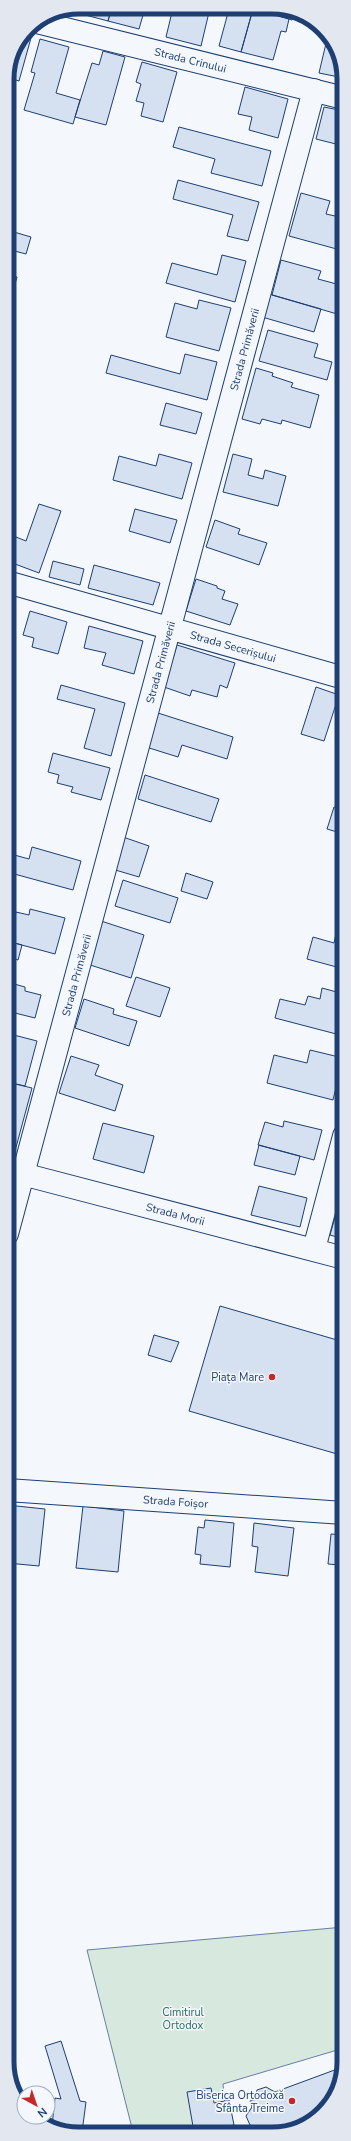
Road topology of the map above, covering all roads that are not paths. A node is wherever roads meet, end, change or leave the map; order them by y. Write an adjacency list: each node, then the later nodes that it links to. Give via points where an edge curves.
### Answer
1 (45, 24): 2 (street, Strada Crinului)
2 (314, 90): 3 (street, Strada Crinului); 5 (street, Strada Primăverii)
3 (337, 96)
4 (14, 584): 5 (street, Strada Secerișului)
5 (170, 629): 6 (street, Strada Secerișului); 8 (street, Strada Primăverii)
6 (337, 676)
7 (337, 1162): 9 (street)
8 (15, 1172): 9 (street, Strada Morii)
9 (314, 1249): 10 (street, Strada Morii)
10 (337, 1256)
11 (14, 1490): 12 (street, Strada Foișor)
12 (337, 1513)

